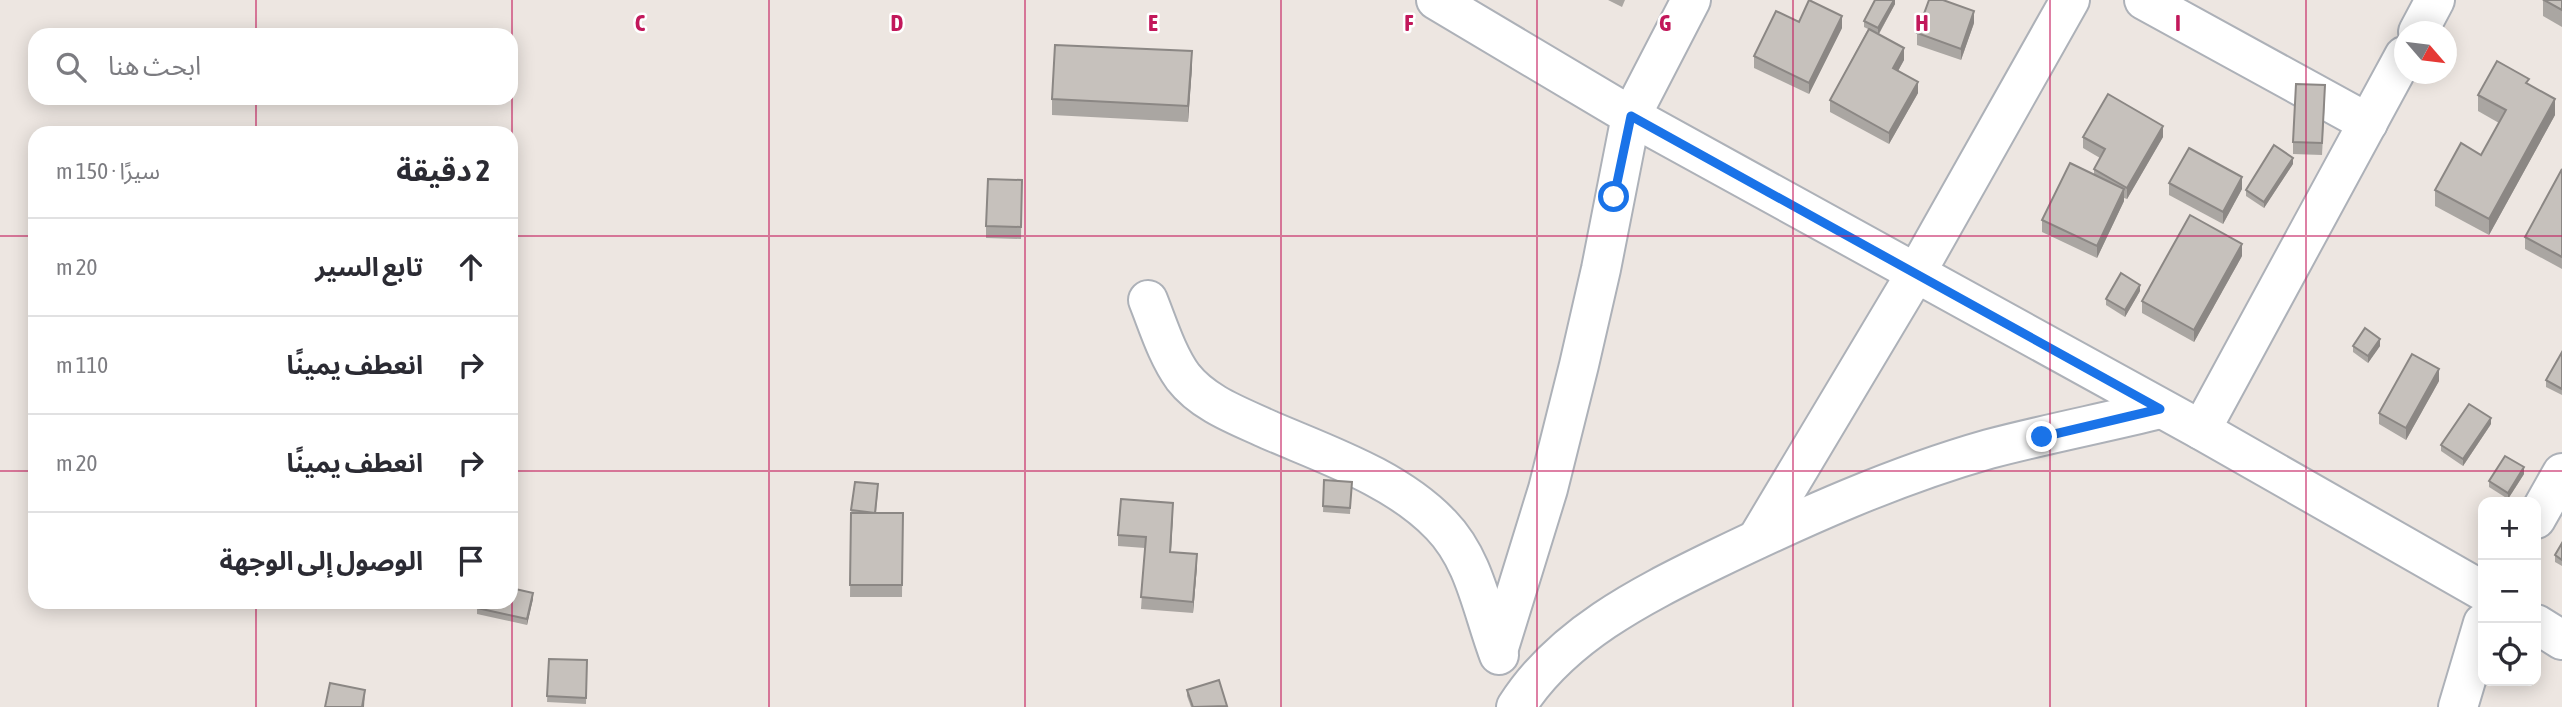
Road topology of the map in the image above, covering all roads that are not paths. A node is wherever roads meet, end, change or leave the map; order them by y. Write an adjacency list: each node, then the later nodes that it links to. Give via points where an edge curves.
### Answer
1 (1436, 0): 8 (street)
2 (1692, 0): 8 (street)
3 (2070, 0): 10 (street)
4 (2144, 0): 9 (street)
5 (2435, 0): 6 (street)
6 (2424, 21)
7 (2394, 75): 9 (street)
8 (1631, 116): 10 (street); 21 (street, via 1579,365 1548,489)
9 (2368, 123): 13 (street)
10 (1916, 274): 12 (street); 16 (street)
11 (1147, 300): 21 (street, via 1173,360 1203,397 1376,478 1442,526 1463,554)
12 (2160, 409): 13 (street); 16 (street, via 1989,449 1839,502)
13 (2201, 430): 17 (street)
14 (2562, 473): 15 (street)
15 (2541, 510)
16 (1757, 539): 22 (street, via 1595,626 1552,662)
17 (2478, 588)
18 (2541, 627): 20 (street)
19 (2478, 640): 23 (street)
20 (2562, 640)
21 (1498, 651): 22 (street)
22 (1518, 704)
23 (2458, 707)

